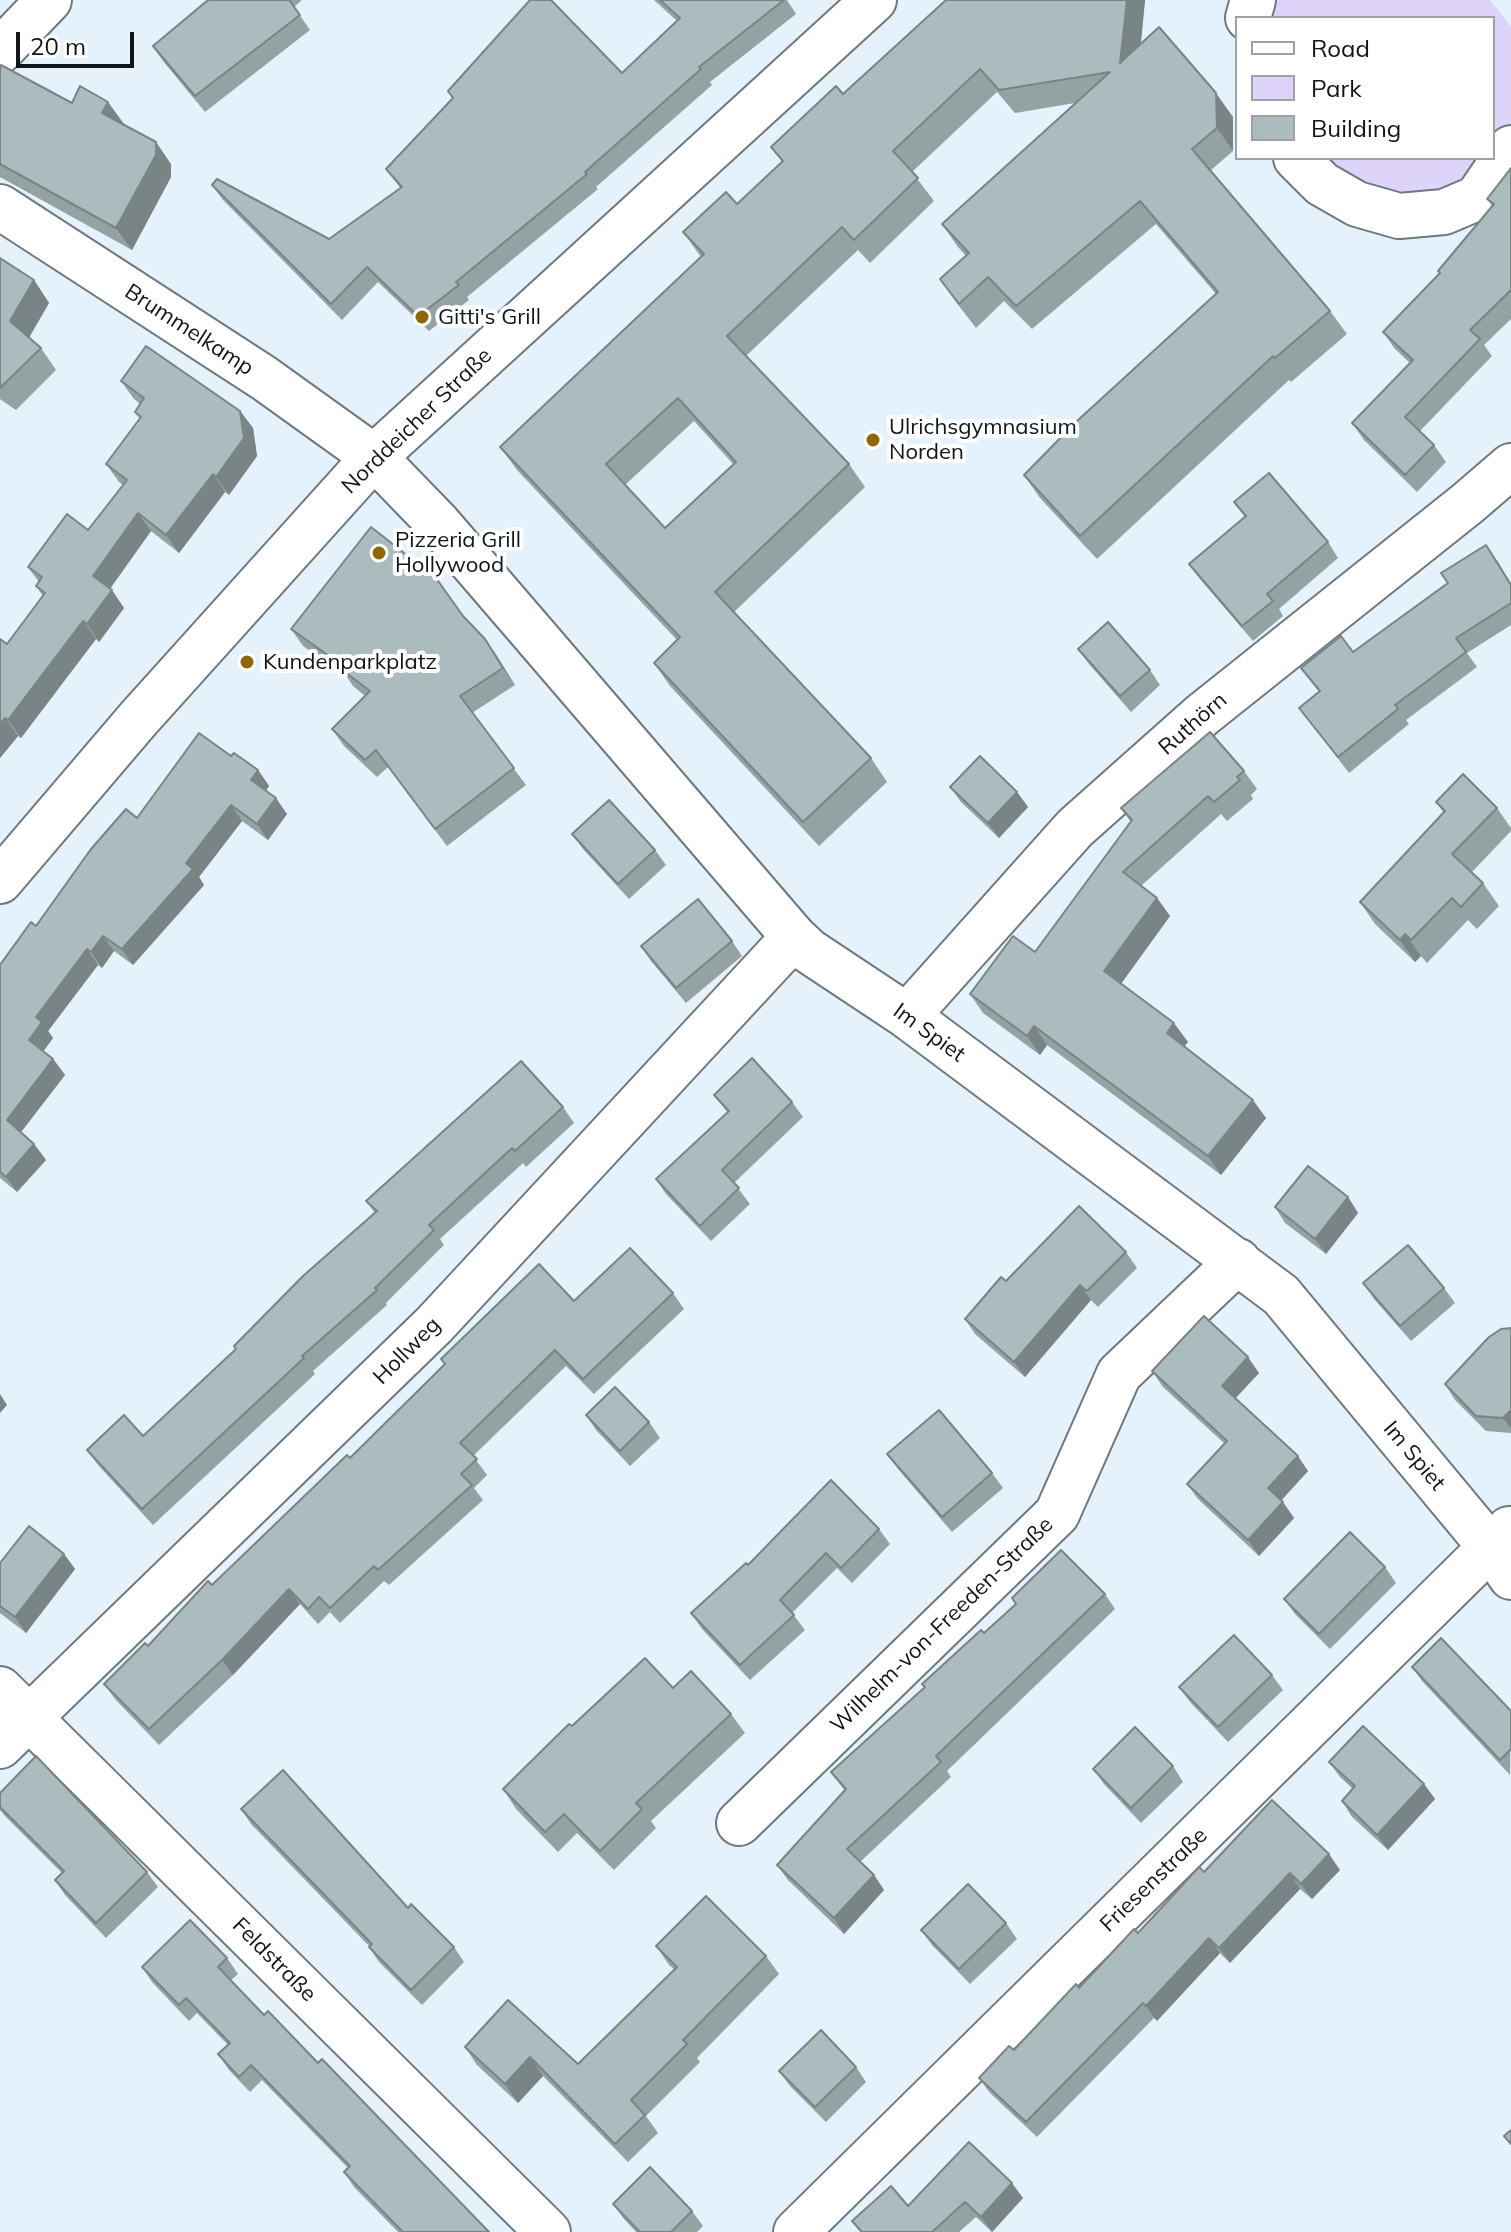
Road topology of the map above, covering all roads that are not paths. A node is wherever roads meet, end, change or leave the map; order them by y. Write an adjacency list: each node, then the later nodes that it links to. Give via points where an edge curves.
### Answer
1 (49, 0): 3 (street)
2 (874, 0): 7 (street, Norddeicher Straße)
3 (0, 51)
4 (1511, 148): 5 (street, via 1477,198 1444,212 1399,216 1357,204 1322,184)
5 (1298, 160)
6 (0, 207): 7 (street, Brummelkamp, via 264,378)
7 (374, 457): 9 (street, Norddeicher Straße); 10 (street, Im Spiet, via 438,523)
8 (1511, 466): 11 (street, Ruthörn, via 1202,715 1075,828)
9 (0, 881)
10 (794, 937): 11 (street, Im Spiet); 14 (street, Hollweg, via 434,1325)
11 (907, 1016): 12 (street, Im Spiet)
12 (1238, 1261): 13 (street, Im Spiet, via 1281,1295); 15 (street, Wilhelm-von-Freeden-Straße, via 1119,1374 1057,1514)
13 (1505, 1551): 17 (street, Friesenstraße)
14 (10, 1717): 16 (street, Feldstraße)
15 (739, 1823)
16 (548, 2232)
17 (796, 2232)

